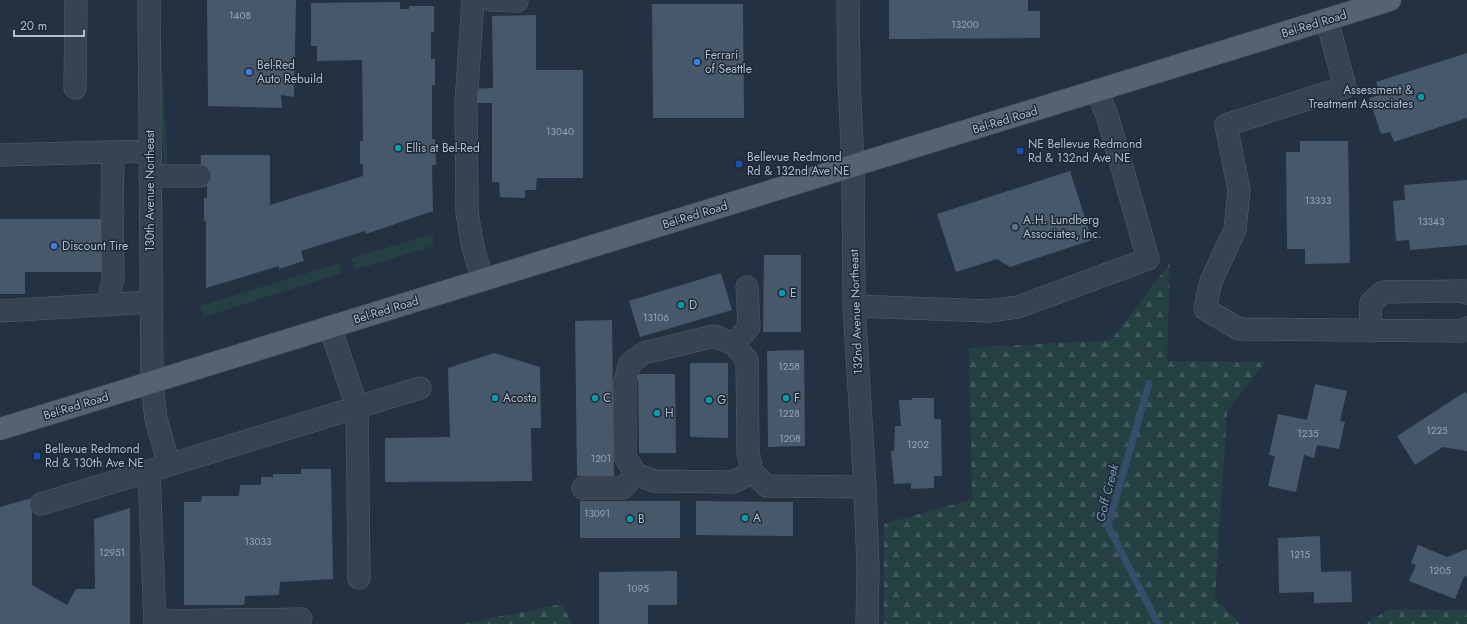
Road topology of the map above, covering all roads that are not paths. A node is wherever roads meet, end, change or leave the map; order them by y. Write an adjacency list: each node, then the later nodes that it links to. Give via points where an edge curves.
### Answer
1 (76, 0): 9 (street)
2 (149, 0): 11 (street, 130th Avenue Northeast)
3 (473, 0): 17 (street, via 466,102 467,212 473,248)
4 (490, 0): 7 (street)
5 (848, 0): 14 (street, 132nd Avenue Northeast)
6 (1390, 0): 8 (main road, Bel-Red Road)
7 (517, 1)
8 (1327, 20): 10 (main road, Bel-Red Road); 26 (street, via 1345,87 1226,125 1239,190 1234,230 1211,281 1204,309 1239,329)
9 (75, 88)
10 (1097, 91): 14 (main road, Bel-Red Road); 22 (street, via 1108,118 1148,259 1018,307 989,311)
11 (150, 151): 12 (street); 15 (street, 130th Avenue Northeast)
12 (113, 152): 13 (street); 21 (street, via 113,278)
13 (0, 155)
14 (854, 167): 17 (main road, Bel-Red Road); 22 (street, 132nd Avenue Northeast)
15 (150, 176): 16 (street); 20 (street, 130th Avenue Northeast)
16 (200, 176)
17 (483, 280): 24 (main road, Bel-Red Road)
18 (747, 287): 27 (street, via 749,327)
19 (1467, 293): 26 (street, via 1383,292 1371,303)
20 (150, 302): 21 (street); 28 (street, 130th Avenue Northeast)
21 (108, 305): 23 (street)
22 (854, 306): 35 (street, 132nd Avenue Northeast)
23 (0, 311)
24 (330, 327): 28 (main road, Bel-Red Road); 30 (street)
25 (1467, 328): 26 (street, via 1462,331)
26 (1370, 331)
27 (734, 344): 33 (street, via 747,360 748,452); 34 (street, via 714,336 644,353 630,363 625,382 626,457)
28 (152, 382): 31 (main road, Bel-Red Road); 32 (street, 130th Avenue Northeast)
29 (420, 388): 30 (street)
30 (357, 407): 32 (street); 38 (street)
31 (0, 429)
32 (159, 468): 37 (street); 40 (street, 130th Avenue Northeast)
33 (752, 472): 34 (street, via 733,482 654,481); 35 (street, via 768,486)
34 (636, 474): 36 (street, via 623,488)
35 (865, 487): 41 (street, 132nd Avenue Northeast)
36 (583, 488)
37 (41, 504)
38 (359, 578)
39 (301, 619): 40 (street)
40 (155, 622)
41 (867, 624)

